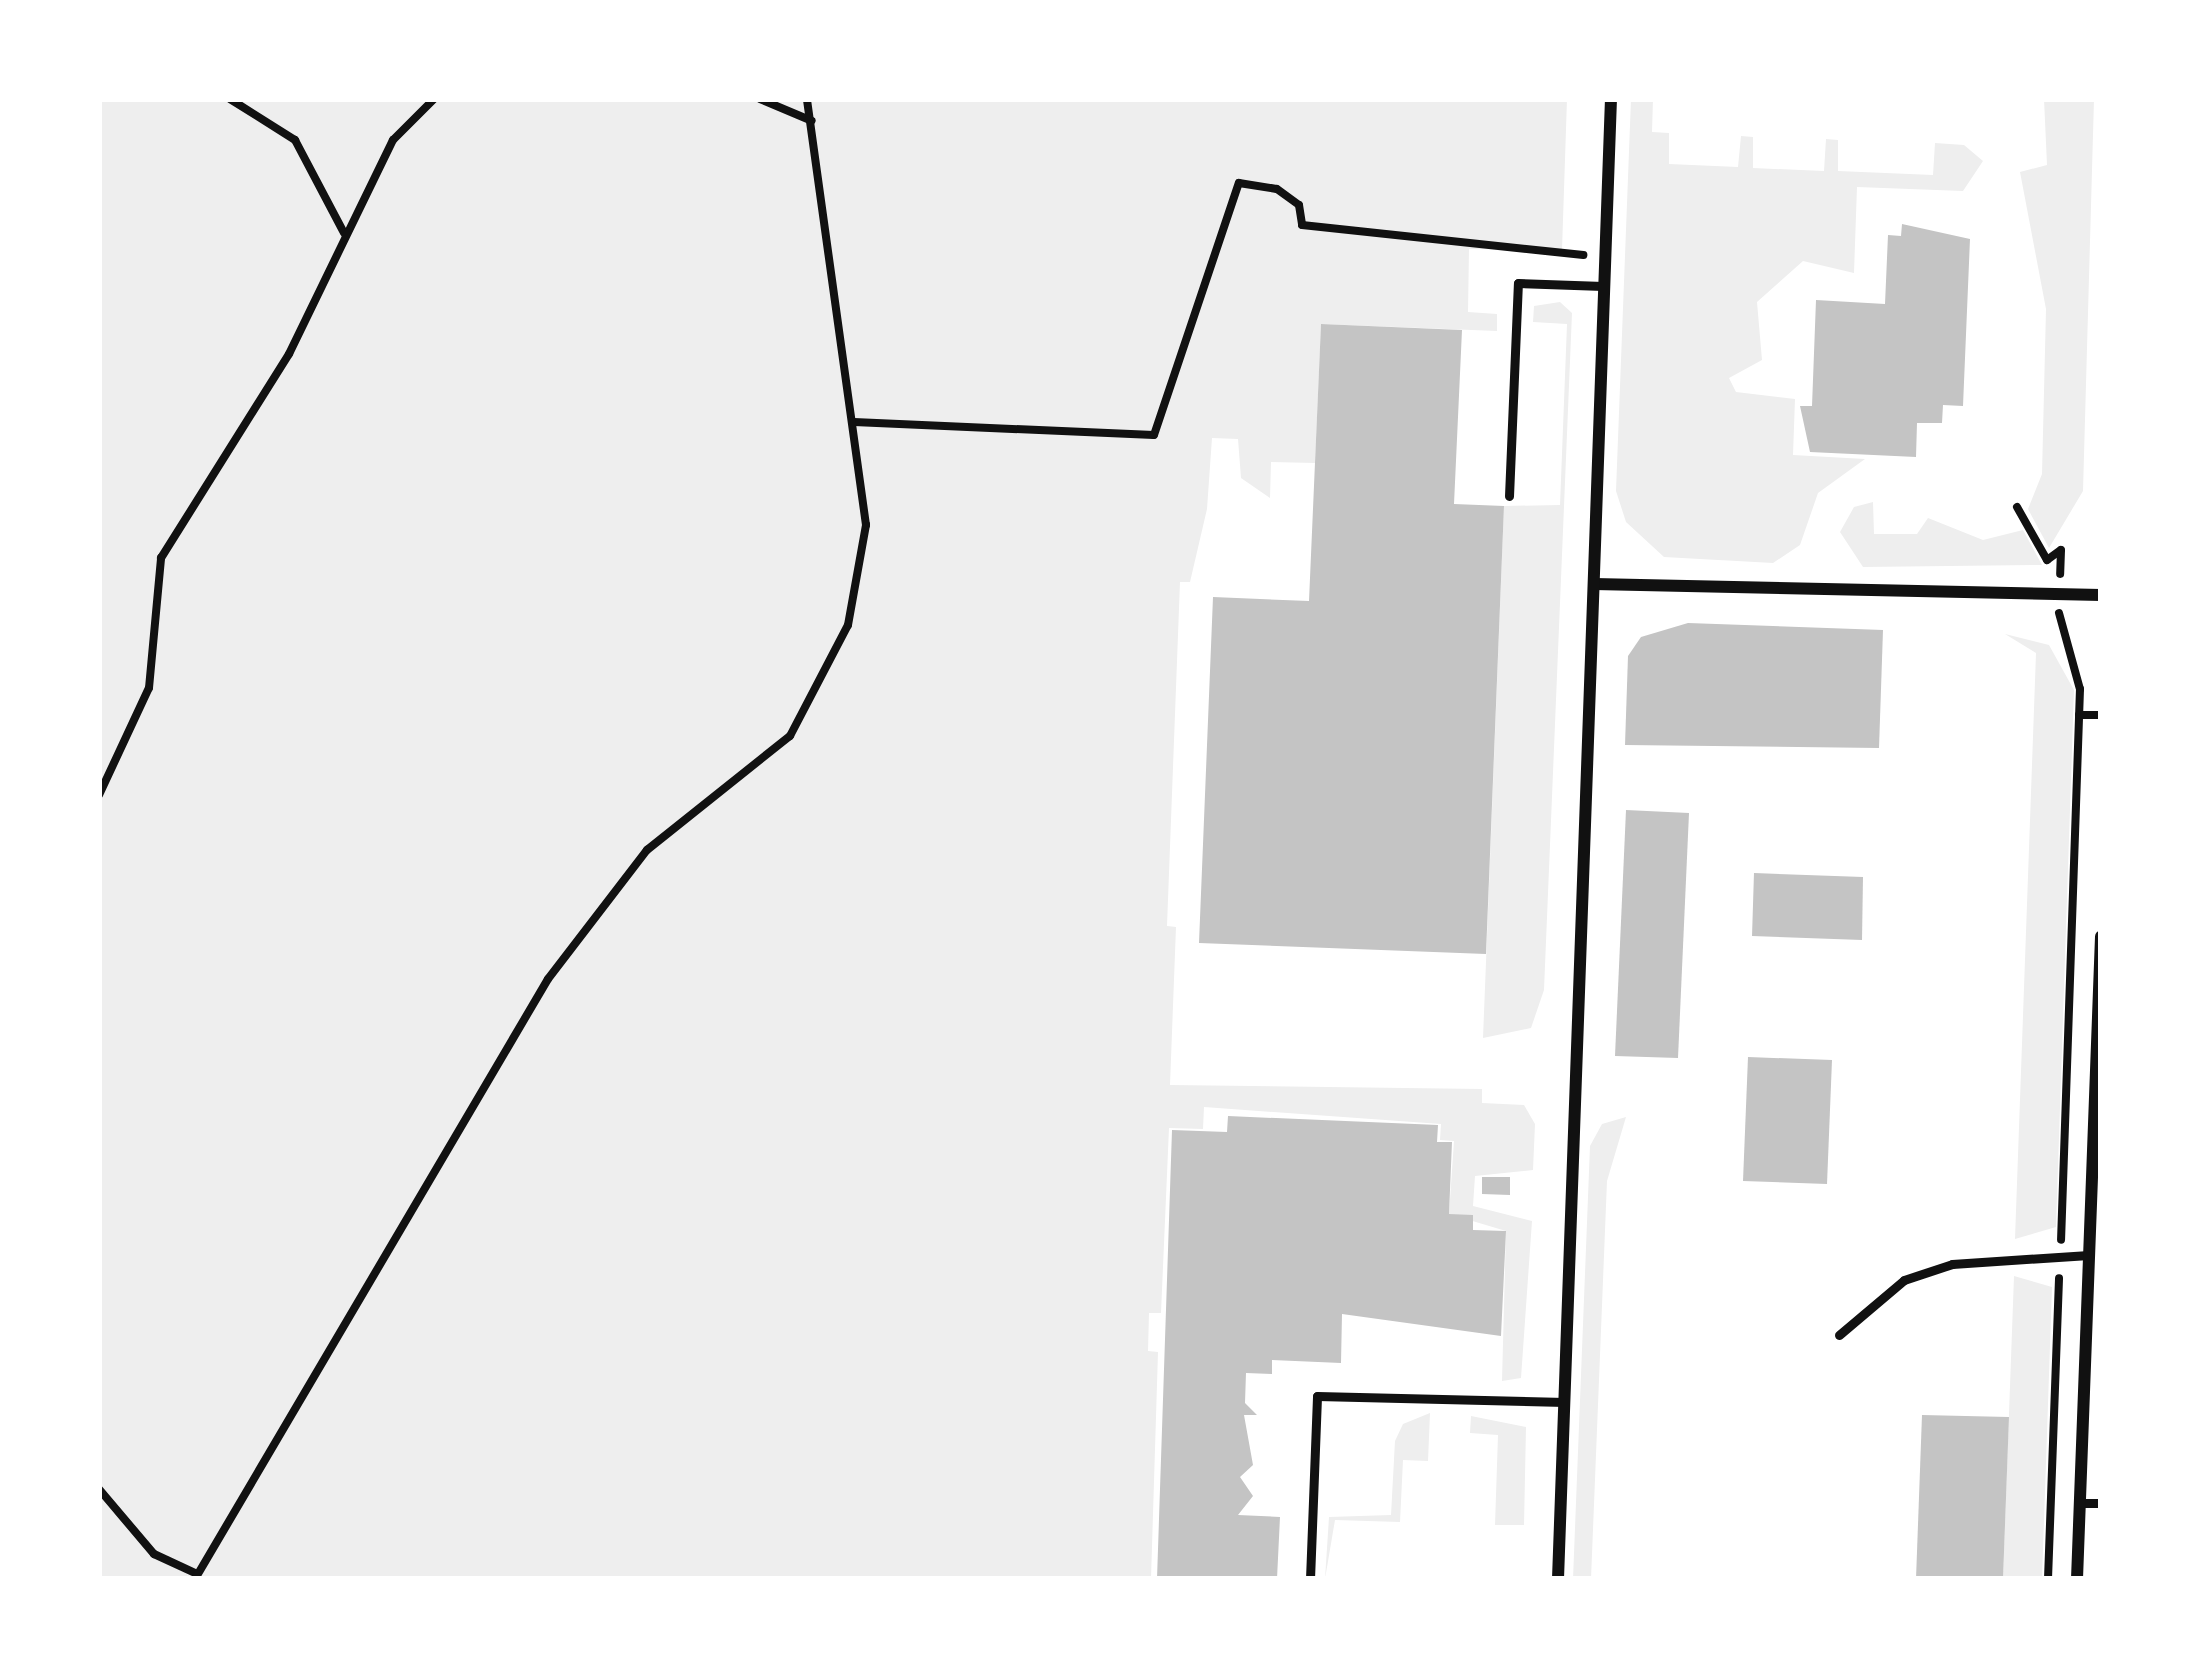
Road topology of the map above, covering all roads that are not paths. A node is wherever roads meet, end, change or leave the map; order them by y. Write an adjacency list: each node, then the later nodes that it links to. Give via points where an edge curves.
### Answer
1 (1611, 99): 2 (street)
2 (1603, 286): 3 (lane, via 1518,283); 4 (street)
3 (1509, 496)
4 (1594, 584): 5 (street); 9 (street)
5 (2101, 595)
6 (2101, 936): 7 (street)
7 (2089, 1256): 8 (lane, via 1904,1280); 10 (street)
8 (1839, 1334)
9 (1565, 1402): 12 (lane, via 1317,1396); 13 (street)
10 (2080, 1503): 11 (lane); 14 (street)
11 (2101, 1503)
12 (1310, 1579)
13 (1558, 1579)
14 (2077, 1579)

